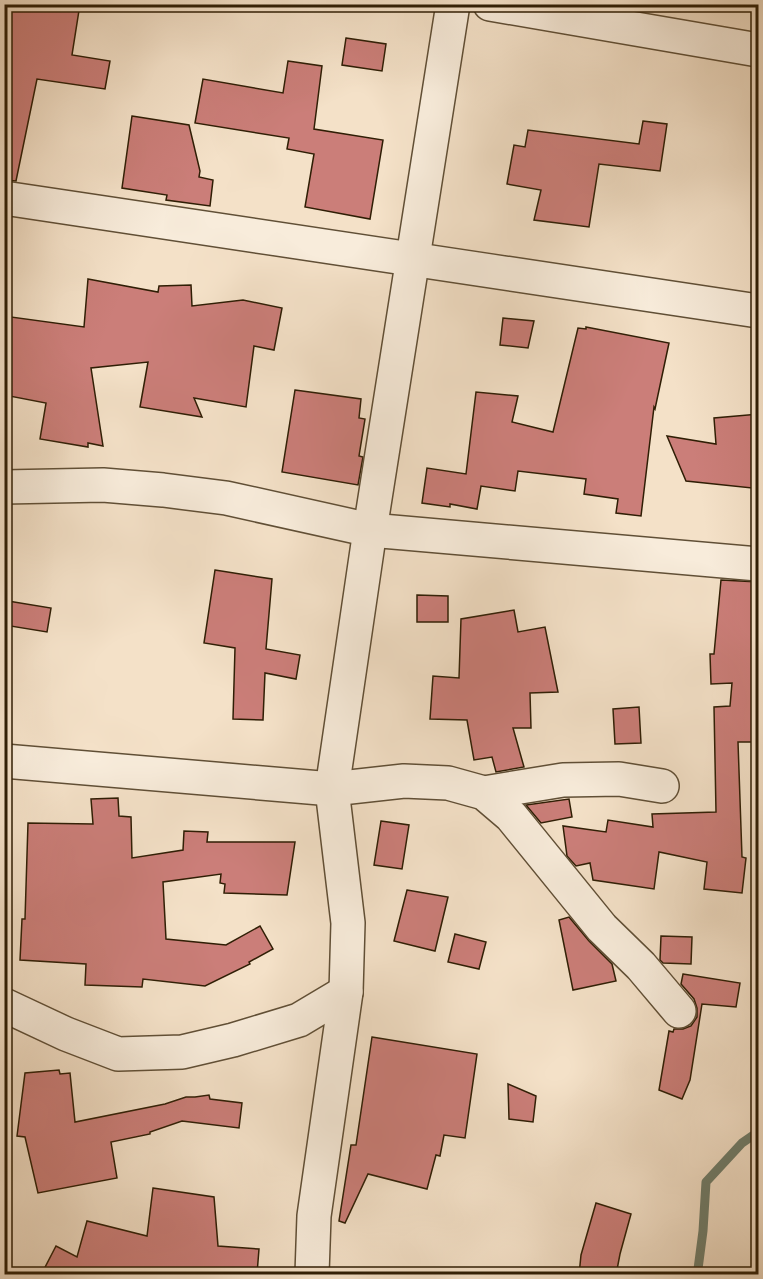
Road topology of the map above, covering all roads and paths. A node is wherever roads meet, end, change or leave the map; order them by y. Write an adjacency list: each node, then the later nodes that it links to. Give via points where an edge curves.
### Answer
1 (453, 4): 5 (street)
2 (490, 4): 3 (street)
3 (759, 50)
4 (4, 198): 5 (street)
5 (413, 258): 6 (street); 8 (street)
6 (759, 311)
7 (4, 487): 8 (street, via 103,485 163,490 226,498)
8 (370, 530): 9 (street); 12 (street)
9 (759, 564)
10 (4, 761): 12 (street)
11 (662, 786): 13 (street, via 619,779 563,780)
12 (332, 789): 13 (street, via 404,781 448,783); 14 (street, via 348,923)
13 (484, 793): 16 (street, via 511,816 602,928)
14 (346, 992): 15 (street, via 299,1020 182,1052 118,1054); 17 (street, via 314,1216)
15 (4, 1005)
16 (679, 1011)
17 (312, 1275)

